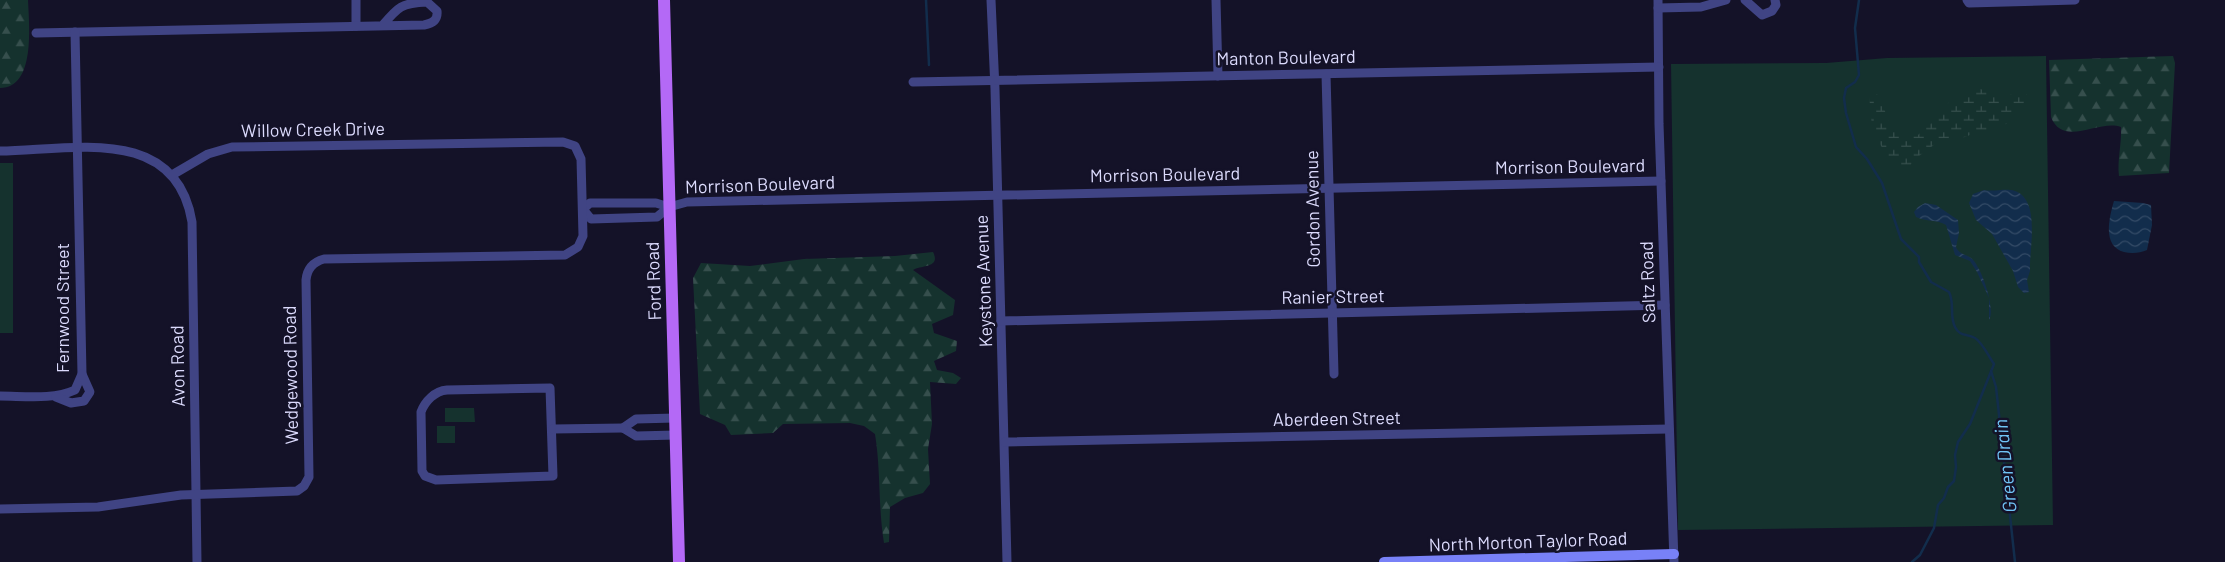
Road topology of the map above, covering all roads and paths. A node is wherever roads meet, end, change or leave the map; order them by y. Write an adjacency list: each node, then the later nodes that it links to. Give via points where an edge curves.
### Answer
1 (356, 0): 11 (street)
2 (664, 0): 26 (main road, Ford Road)
3 (991, 0): 18 (street, Keystone Avenue)
4 (1216, 0): 17 (street)
5 (1726, 0): 10 (street, via 1701,7)
6 (1744, 0): 7 (street, via 1762,15 1772,11 1776,6)
7 (1775, 0)
8 (1967, 0): 9 (street, via 1969,3)
9 (2075, 0)
10 (1658, 4): 15 (street, Saltz Road)
11 (356, 26): 12 (street); 13 (street)
12 (382, 26): 12 (street, via 399,7 408,3 430,3 437,11 430,24)
13 (75, 32): 14 (street); 20 (street, Fernwood Street)
14 (36, 33)
15 (1659, 67): 16 (street, Manton Boulevard); 23 (street, Saltz Road)
16 (1326, 74): 17 (street, Manton Boulevard); 24 (street, Gordon Avenue)
17 (1218, 76): 18 (street, Manton Boulevard)
18 (995, 80): 19 (street, Manton Boulevard); 25 (street, Keystone Avenue)
19 (913, 82)
20 (77, 149): 21 (street); 22 (street, via 128,150 157,162); 31 (street, Fernwood Street)
21 (0, 152)
22 (172, 175): 27 (street, Willow Creek Drive, via 208,154 232,147 563,142 574,146 581,156); 41 (street, Avon Road, via 186,198 192,222)
23 (1661, 181): 24 (street, Morrison Boulevard); 28 (street, Saltz Road)
24 (1329, 188): 25 (street, Morrison Boulevard); 29 (street, Gordon Avenue)
25 (998, 195): 26 (street, Morrison Boulevard, via 686,202); 30 (street, Keystone Avenue)
26 (670, 207): 27 (street, via 656,203 590,203); 27 (street, via 656,218 590,219); 35 (main road, Ford Road)
27 (583, 209): 41 (street, Wedgewood Road, via 580,243 574,251 565,254 324,259 314,264 308,270 306,280 307,482 293,492)
28 (1665, 305): 29 (street, Ranier Street); 37 (street, Saltz Road)
29 (1332, 314): 30 (street, Ranier Street); 32 (street, Gordon Avenue)
30 (1001, 321): 40 (street, Keystone Avenue)
31 (82, 374): 34 (street, Fernwood Street, via 75,390); 34 (street, via 90,392 84,401 71,403)
32 (1334, 374)
33 (0, 396): 34 (street, Fernwood Street)
34 (56, 396)
35 (675, 418): 36 (street, via 636,419); 39 (main road, Ford Road)
36 (623, 428): 38 (street); 39 (street, via 636,436)
37 (1669, 428): 40 (street, Aberdeen Street); 43 (street, Saltz Road)
38 (553, 429): 38 (street, via 550,388 443,390 436,393 421,412 422,471 425,476 436,480 553,476)
39 (676, 435): 45 (main road, Ford Road)
40 (1005, 442): 46 (street, Keystone Avenue)
41 (196, 494): 42 (street, Wedgewood Road, via 98,507); 44 (street, Avon Road)
42 (0, 509)
43 (1674, 558): 47 (street, North Morton Taylor Road)
44 (197, 562)
45 (678, 562)
46 (1007, 562)
47 (1384, 562)

